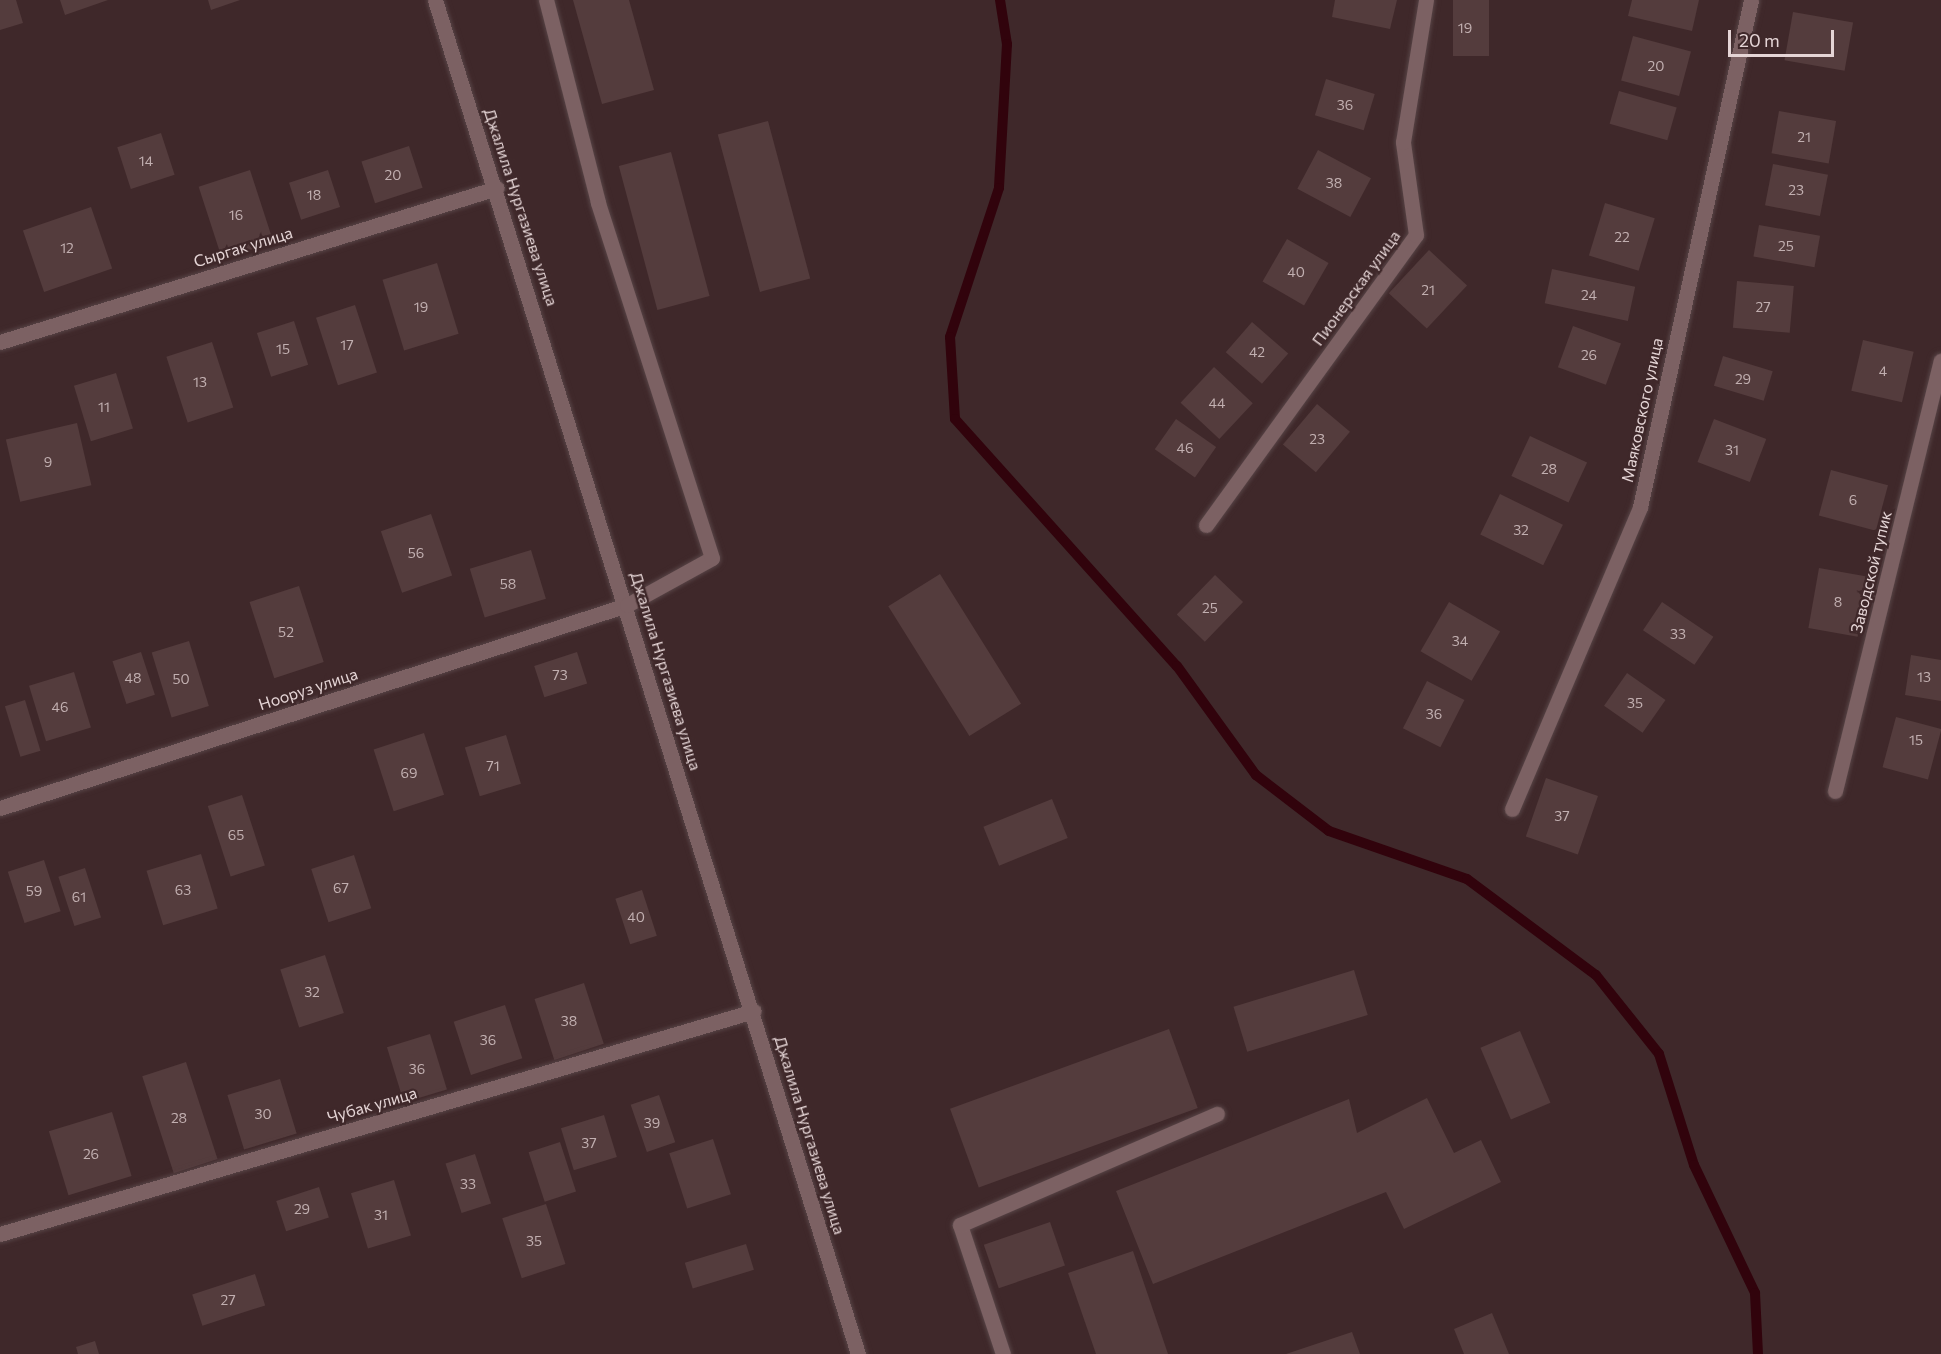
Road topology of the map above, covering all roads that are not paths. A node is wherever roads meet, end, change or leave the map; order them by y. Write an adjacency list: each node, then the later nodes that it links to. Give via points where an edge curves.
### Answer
1 (435, 0): 5 (street, Джалила Нургазиева улица)
2 (546, 0): 9 (street, Нооруз улица, via 598,202 712,558)
3 (1426, 0): 8 (street, Пионерская улица, via 1403,142 1416,235)
4 (1751, 0): 12 (street, Маяковского улица, via 1640,507)
5 (497, 188): 6 (street, Сыргак улица); 9 (street, Джалила Нургазиева улица)
6 (0, 342)
7 (1941, 361): 10 (street, Заводской тупик)
8 (1206, 525)
9 (627, 605): 11 (street, Нооруз улица); 13 (street, Джалила Нургазиева улица)
10 (1835, 791)
11 (0, 807)
12 (1512, 809)
13 (754, 1011): 15 (street, Чубак улица); 16 (street, Джалила Нургазиева улица)
14 (1217, 1114): 17 (street, via 960,1225)
15 (0, 1234)
16 (858, 1354)
17 (1003, 1354)

